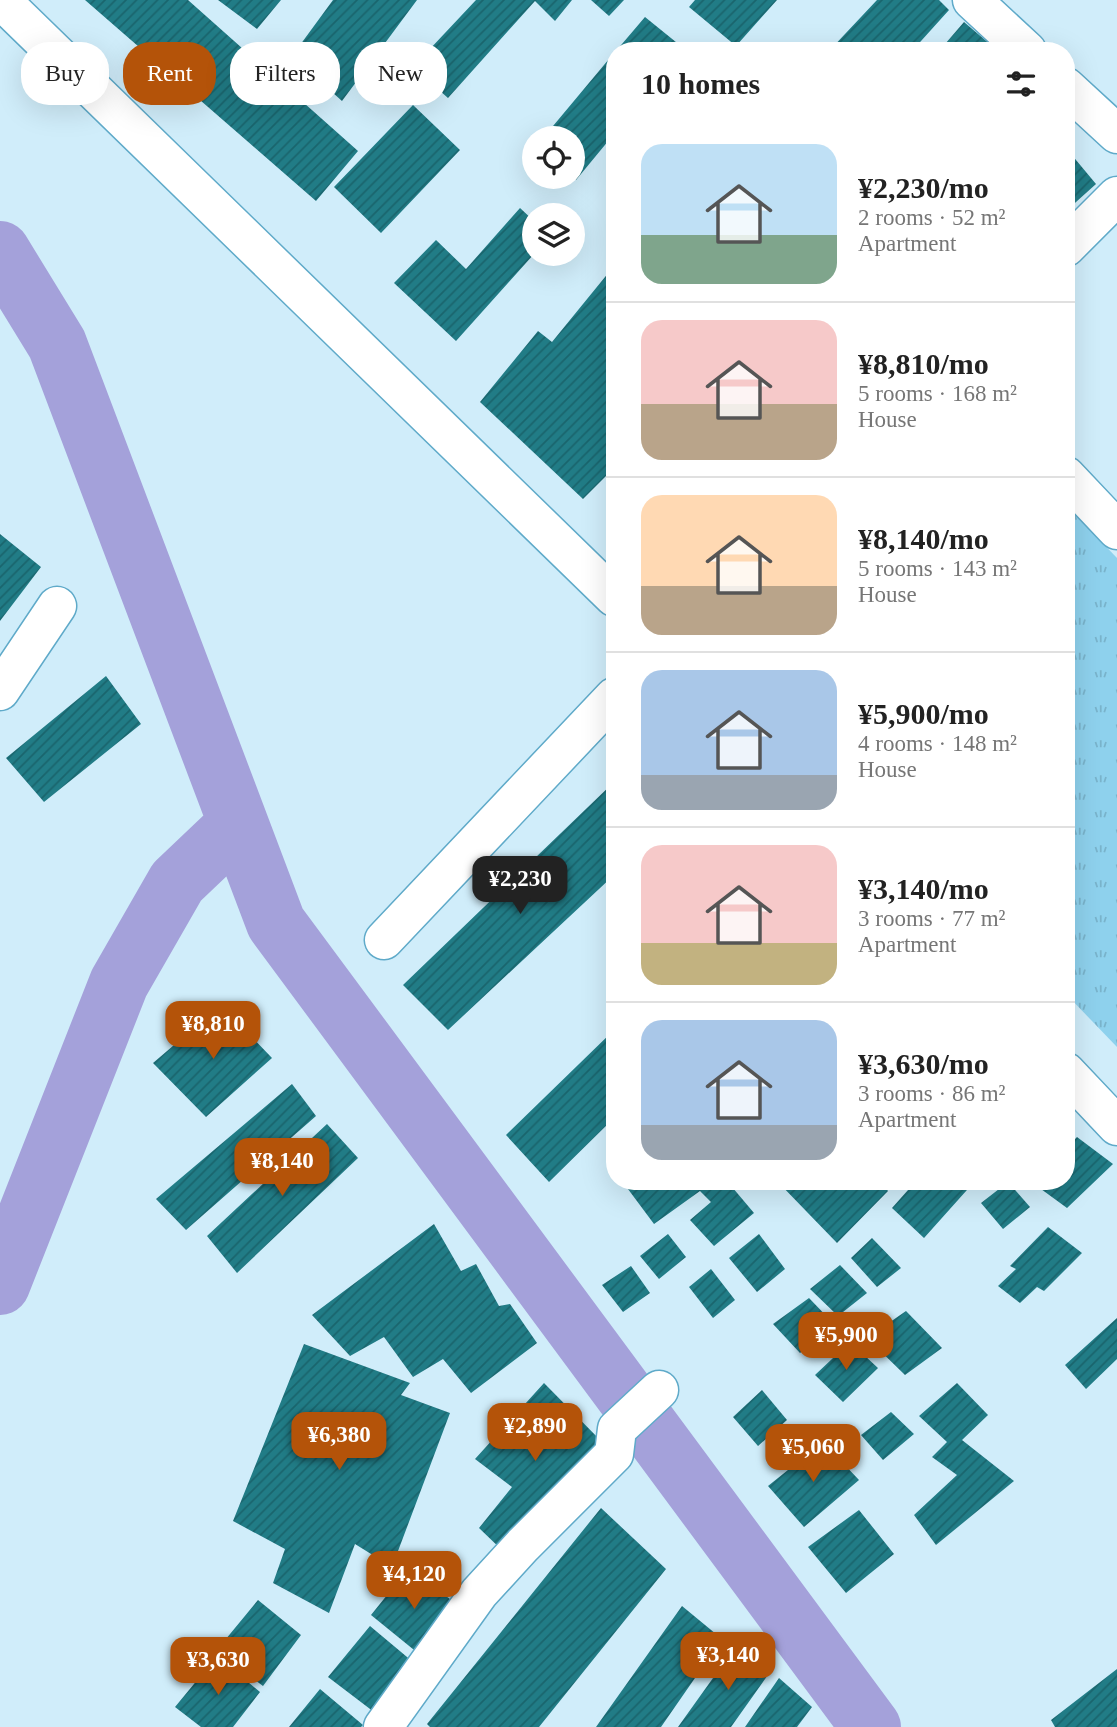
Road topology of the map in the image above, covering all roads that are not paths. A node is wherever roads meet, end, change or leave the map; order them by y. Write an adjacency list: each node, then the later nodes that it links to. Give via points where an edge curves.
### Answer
1 (1, 0): 10 (street)
2 (972, 0): 3 (street)
3 (1017, 42)
4 (1075, 95): 5 (street)
5 (1117, 134)
6 (1117, 196): 7 (street)
7 (1075, 238)
8 (1075, 486): 9 (street)
9 (1117, 530)
10 (606, 589)
11 (57, 606): 12 (street)
12 (0, 691)
13 (606, 705): 14 (street)
14 (383, 940)
15 (1075, 1082): 16 (street)
16 (1117, 1126)
17 (659, 1390): 18 (street, via 617,1429 614,1454 479,1593)
18 (383, 1727)

